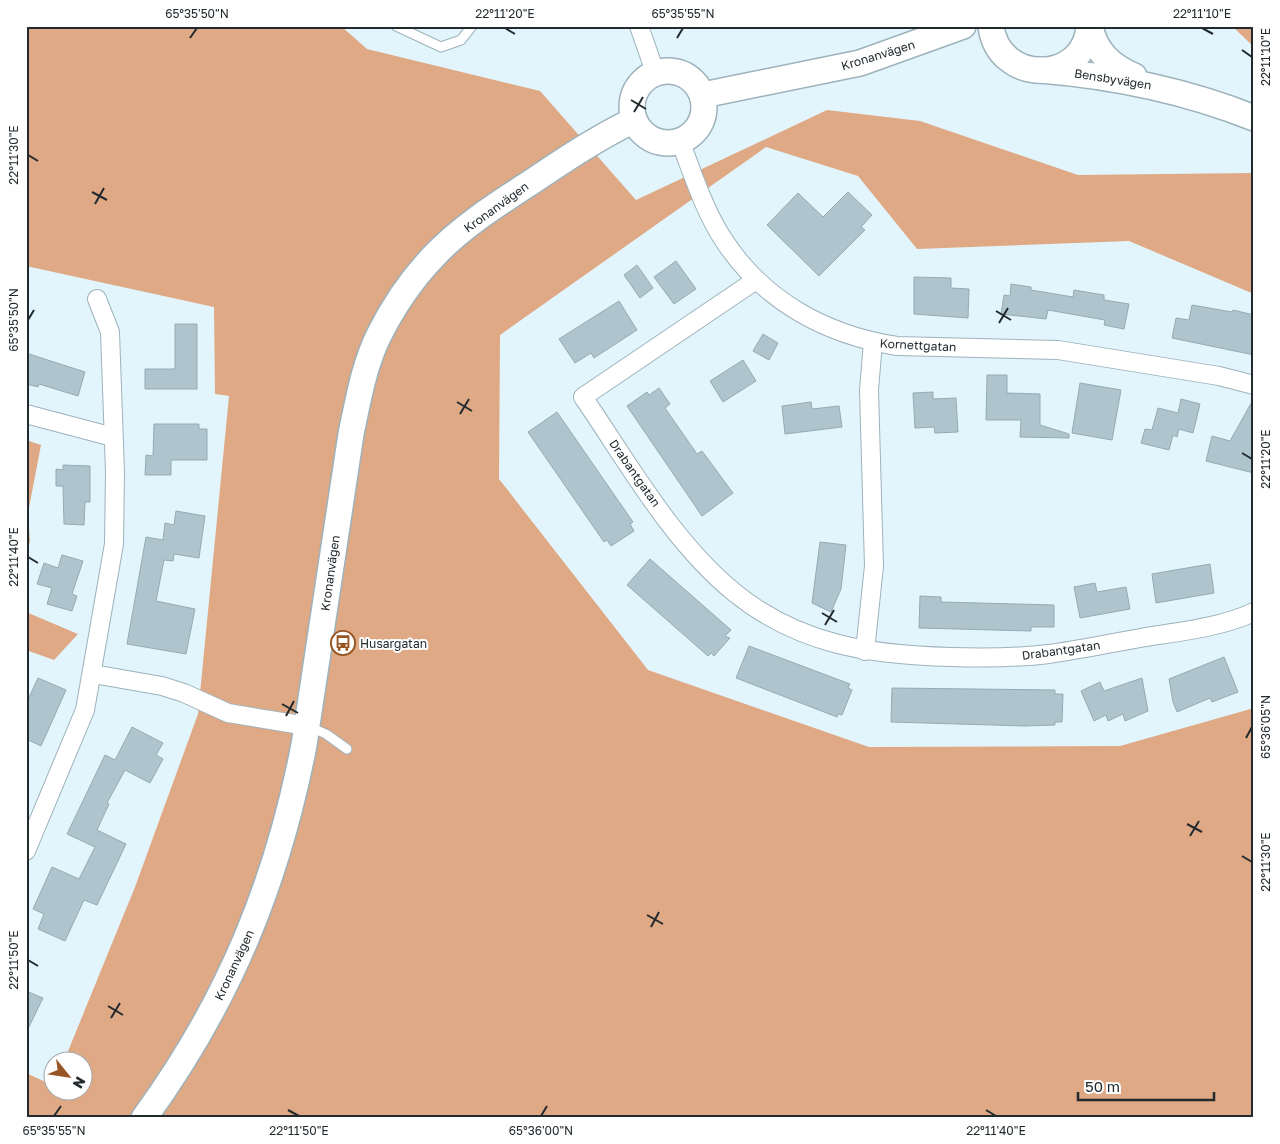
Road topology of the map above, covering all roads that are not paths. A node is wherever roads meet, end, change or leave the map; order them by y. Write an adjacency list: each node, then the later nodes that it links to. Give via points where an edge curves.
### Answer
1 (396, 26): 2 (lane, via 442,47 461,40)
2 (472, 26)
3 (638, 26): 8 (street)
4 (963, 26): 10 (street, Kronanvägen, via 860,63)
5 (990, 26): 7 (street, Bensbyvägen, via 996,46 1008,59 1022,68)
6 (1090, 26): 7 (street, via 1083,46 1072,60 1057,68); 9 (street, Bensbyvägen, via 1096,47 1113,65)
7 (1040, 70): 9 (street, Bensbyvägen, via 1130,80)
8 (655, 72): 10 (street, via 680,72 694,81); 12 (street, via 642,81 633,94)
9 (1186, 94): 11 (street, Bensbyvägen)
10 (703, 95): 13 (street, via 704,110 699,126)
11 (1254, 118)
12 (634, 120): 13 (street, via 642,132 656,141); 23 (street, Kronanvägen, via 590,142 454,237 411,282 378,337 362,384 349,447)
13 (680, 141): 14 (street, Kornettgatan, via 704,203 720,233)
14 (756, 280): 16 (street, Kornettgatan, via 807,318 840,333); 21 (street, Drabantgatan, via 584,398 672,526 713,574 760,610 788,626)
15 (97, 299): 19 (street, via 110,332)
16 (873, 342): 17 (street, Kornettgatan, via 918,347 1058,350 1218,376); 21 (street, via 869,390 874,566)
17 (1254, 385)
18 (26, 414): 19 (street)
19 (113, 436): 22 (street, via 114,544)
20 (1254, 612): 21 (street, Drabantgatan, via 1217,624 1026,656 901,656)
21 (865, 651)
22 (93, 674): 23 (street, via 162,686 228,713); 25 (street, via 86,710)
23 (307, 726): 24 (lane, via 326,734); 26 (street, Kronanvägen, via 294,795 270,881 251,931 198,1038)
24 (347, 749)
25 (26, 851)
26 (144, 1118)

